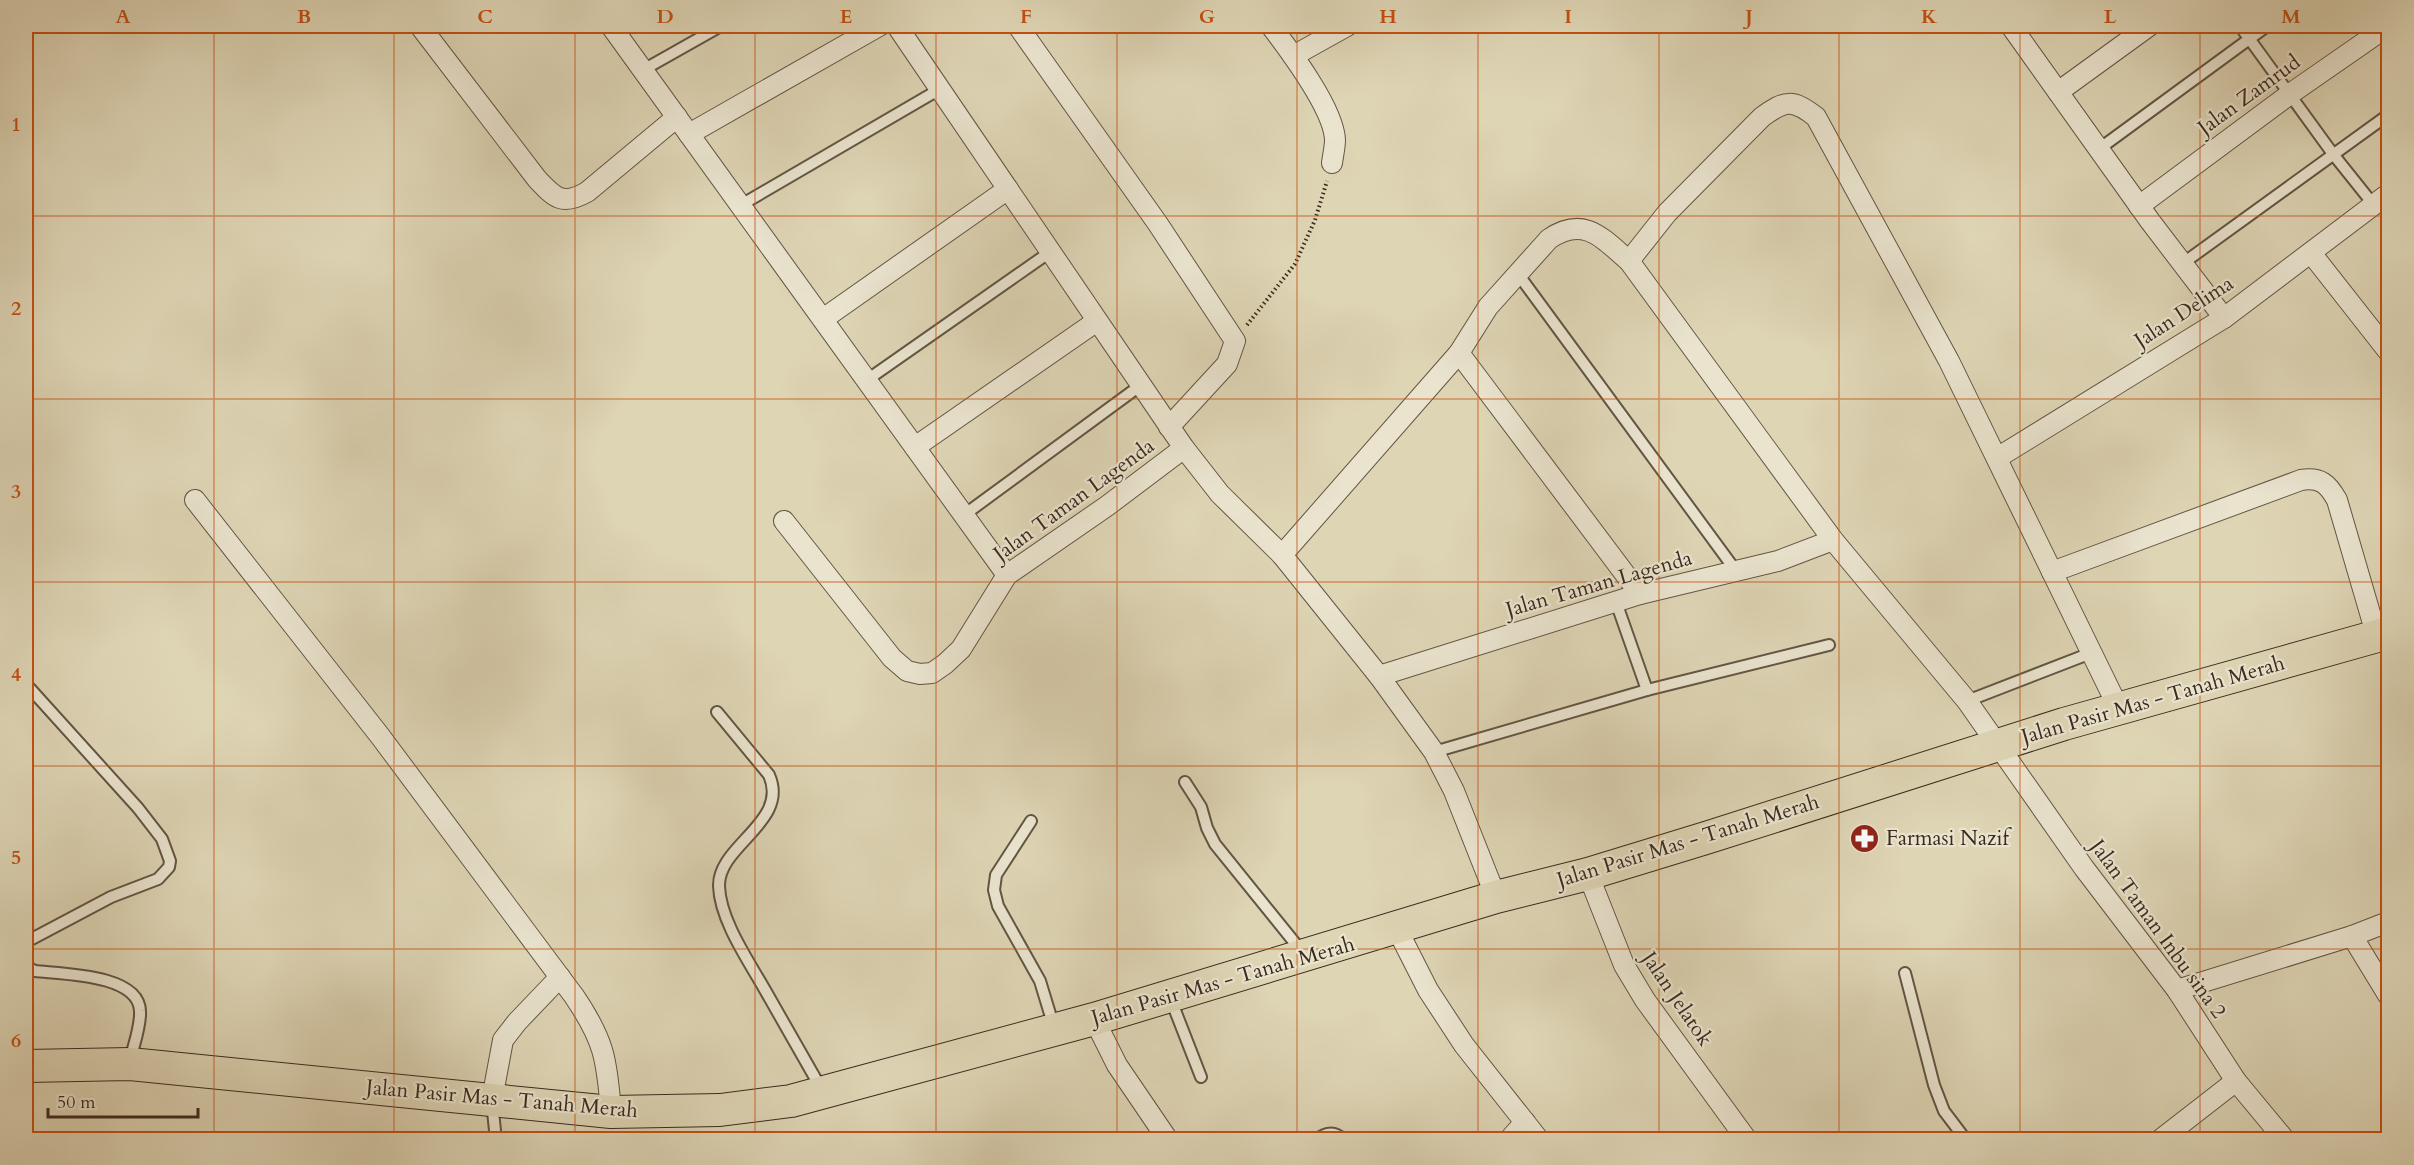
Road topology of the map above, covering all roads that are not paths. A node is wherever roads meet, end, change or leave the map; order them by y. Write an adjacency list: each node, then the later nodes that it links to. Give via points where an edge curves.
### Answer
1 (420, 26): 21 (street, via 537,179 552,195 563,200 587,192)
2 (611, 26): 16 (street)
3 (721, 26): 16 (lane)
4 (879, 26): 22 (street)
5 (897, 26): 17 (street)
6 (1018, 26): 42 (street, via 1235,341 1227,364)
7 (1272, 26): 15 (street)
8 (1347, 26): 15 (street)
9 (2149, 26): 18 (street)
10 (2240, 26): 14 (lane)
11 (2267, 26): 14 (lane)
12 (2388, 26): 19 (street, Jalan Zamrud)
13 (2019, 29): 18 (street)
14 (2249, 38): 19 (lane); 23 (lane)
15 (1293, 56): 25 (street, via 1328,113 1335,138)
16 (643, 70): 21 (street)
17 (940, 89): 26 (street); 28 (lane)
18 (2058, 92): 23 (street)
19 (2290, 94): 24 (lane); 29 (street, Jalan Zamrud)
20 (2388, 115): 24 (lane)
21 (677, 117): 22 (street)
22 (689, 134): 28 (street)
23 (2099, 149): 29 (street)
24 (2333, 154): 27 (lane); 33 (lane)
25 (1332, 163)
26 (1008, 189): 30 (street); 36 (street)
27 (2381, 199): 31 (street, Jalan Delima)
28 (741, 205): 36 (street)
29 (2139, 206): 33 (street)
30 (1050, 252): 37 (street); 40 (lane)
31 (2311, 253): 35 (street, Jalan Delima); 38 (street)
32 (1629, 261): 34 (street, via 1601,236 1588,229 1572,228 1549,239); 45 (street, via 1667,213 1762,117 1779,105 1794,104 1806,109 1825,128); 49 (street, Jalan Taman Inbu sina 2)
33 (2182, 264): 35 (street)
34 (1518, 274): 39 (street, via 1488,308); 51 (lane)
35 (2224, 318): 45 (street, Jalan Delima)
36 (823, 320): 40 (street)
37 (1097, 321): 41 (street); 43 (street)
38 (2388, 351)
39 (1459, 353): 50 (street); 54 (street)
40 (867, 380): 43 (street)
41 (1141, 385): 42 (street); 47 (lane)
42 (1169, 427): 44 (street)
43 (915, 447): 47 (street)
44 (1184, 448): 50 (street, via 1220,494); 53 (street, Jalan Taman Lagenda)
45 (1997, 458): 52 (street)
46 (195, 500): 78 (street, via 380,736)
47 (964, 514): 53 (street)
48 (784, 521): 53 (street, Jalan Taman Lagenda, via 892,658 907,671 932,673 961,649)
49 (1833, 540): 51 (street, Jalan Taman Lagenda, via 1778,561); 62 (street, Jalan Taman Inbu sina 2)
50 (1282, 555): 59 (street)
51 (1736, 571): 54 (street, Jalan Taman Lagenda)
52 (2052, 572): 56 (street, via 2313,478 2326,484 2337,500); 58 (street)
53 (1007, 574)
54 (1640, 594): 55 (street, Jalan Taman Lagenda)
55 (1617, 602): 59 (street, Jalan Taman Lagenda); 61 (lane)
56 (2383, 635): 63 (main road, Jalan Pasir Mas - Tanah Merah)
57 (1829, 645): 61 (lane)
58 (2091, 653): 62 (lane); 63 (street)
59 (1379, 676): 66 (street)
60 (26, 684): 74 (lane, via 138,808 162,839 170,861 158,879 111,897)
61 (1647, 690): 66 (lane)
62 (1967, 701): 65 (street, Jalan Taman Inbu sina 2)
63 (2119, 709): 65 (main road, Jalan Pasir Mas - Tanah Merah)
64 (717, 712): 88 (lane, via 774,786 764,817 722,869 719,888 723,909 737,941)
65 (1996, 745): 69 (main road, Jalan Pasir Mas - Tanah Merah); 79 (street, Jalan Taman Inbu sina 2)
66 (1434, 752): 70 (street, via 1454,790)
67 (1185, 782): 75 (lane, via 1202,807 1215,844)
68 (1031, 821): 83 (lane, via 996,875 994,890 998,906 1040,981)
69 (1588, 874): 70 (main road, Jalan Pasir Mas - Tanah Merah); 98 (street, Jalan Jelatok, via 1624,965)
70 (1496, 897): 72 (main road, Jalan Pasir Mas - Tanah Merah)
71 (2388, 922): 73 (street)
72 (1397, 929): 75 (main road, Jalan Pasir Mas - Tanah Merah); 91 (street, via 1428,990 1458,1036)
73 (2352, 936): 79 (street); 80 (street)
74 (26, 942)
75 (1306, 956): 81 (main road, Jalan Pasir Mas - Tanah Merah)
76 (26, 966): 84 (lane, via 35,971 101,978 134,996 140,1013)
77 (1905, 973): 99 (lane, via 1937,1094 1944,1111)
78 (560, 977): 89 (street, via 503,1040); 90 (street, via 600,1039 608,1068)
79 (2177, 990): 87 (street, Jalan Taman Inbu sina 2)
80 (2388, 995)
81 (1170, 997): 82 (main road, Jalan Pasir Mas - Tanah Merah); 86 (lane)
82 (1094, 1019): 83 (main road, Jalan Pasir Mas - Tanah Merah); 93 (street, via 1117,1065)
83 (1055, 1030): 88 (main road, Jalan Pasir Mas - Tanah Merah)
84 (130, 1064): 85 (main road, Jalan Pasir Mas - Tanah Merah); 89 (main road, Jalan Pasir Mas - Tanah Merah)
85 (26, 1066)
86 (1201, 1077)
87 (2236, 1081): 100 (street); 101 (street, Jalan Taman Inbu sina 2)
88 (824, 1093): 90 (main road, Jalan Pasir Mas - Tanah Merah, via 720,1110)
89 (492, 1099): 90 (main road, Jalan Pasir Mas - Tanah Merah); 92 (lane)
90 (611, 1112)
91 (1525, 1122): 96 (street); 97 (street)
92 (496, 1140)
93 (1168, 1140)
94 (1316, 1140): 95 (lane, via 1330,1133)
95 (1344, 1140)
96 (1509, 1140)
97 (1539, 1140)
98 (1748, 1140)
99 (1966, 1140)
100 (2160, 1140)
101 (2285, 1140)

